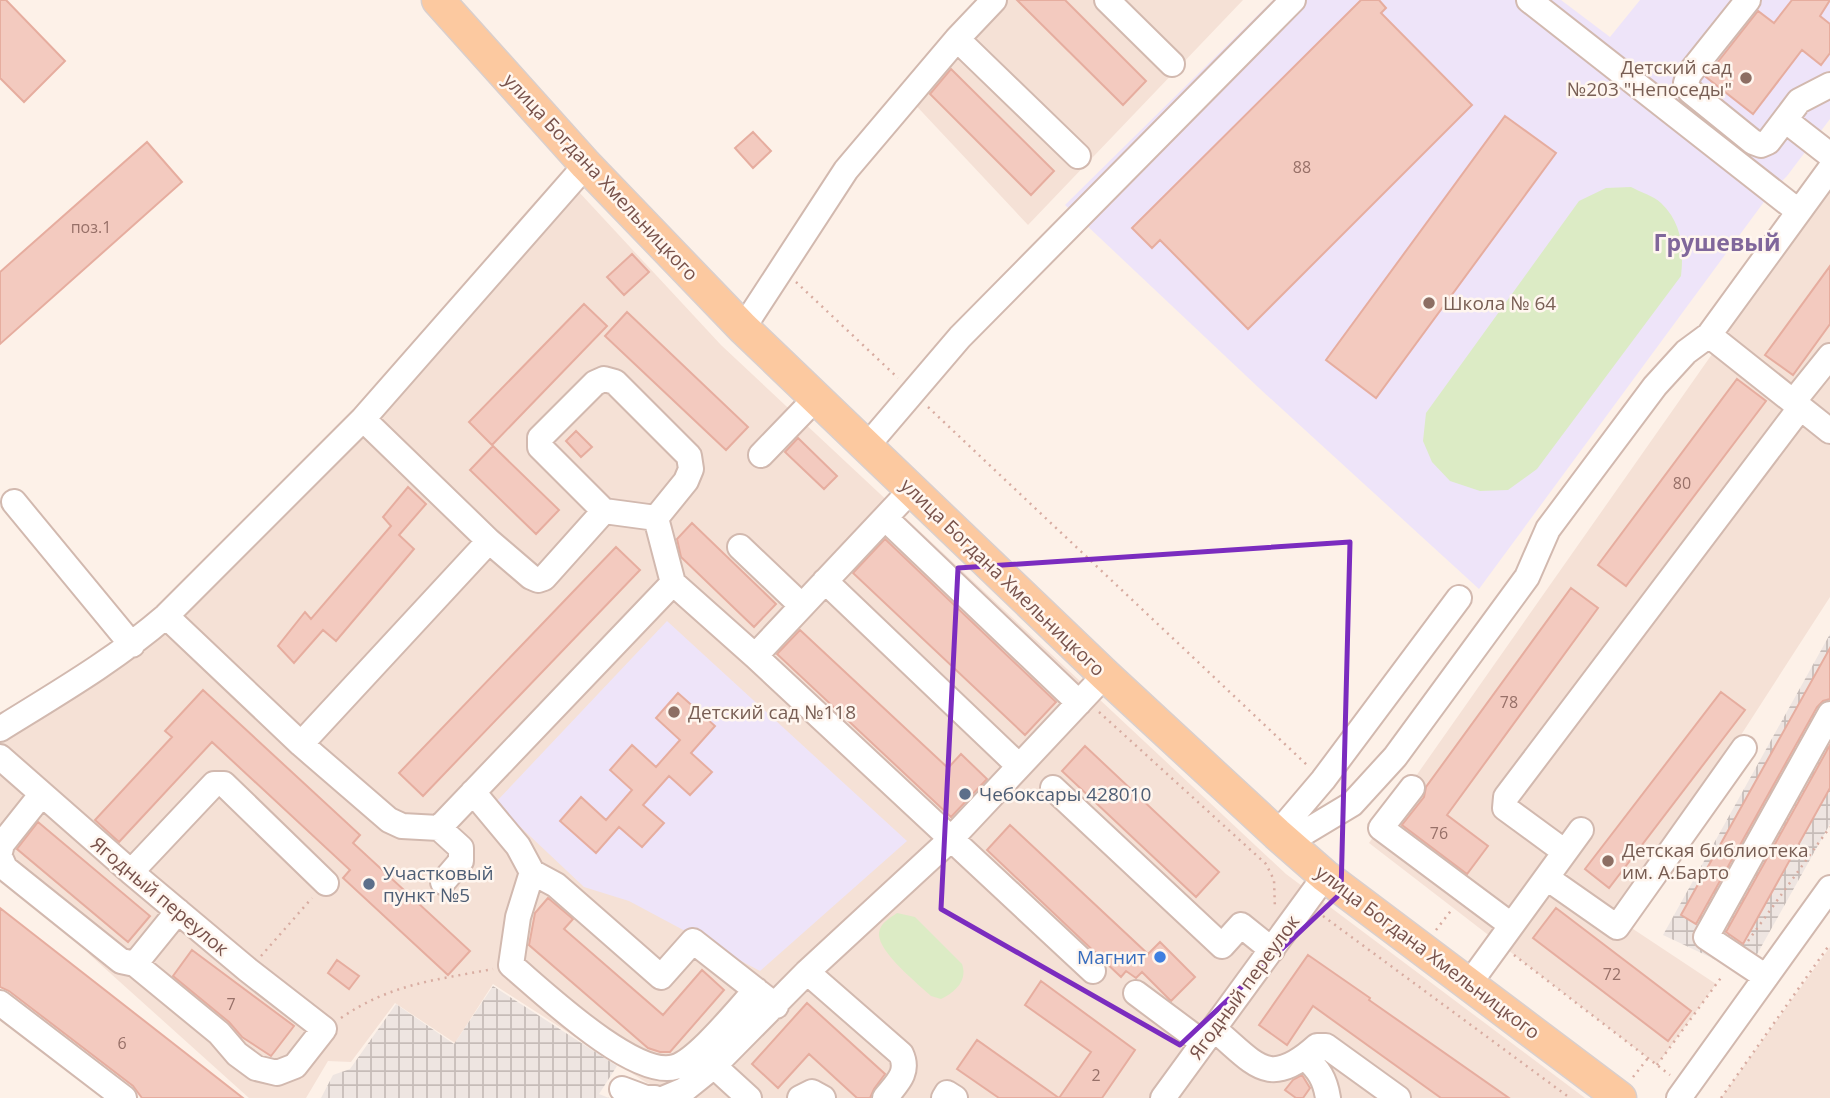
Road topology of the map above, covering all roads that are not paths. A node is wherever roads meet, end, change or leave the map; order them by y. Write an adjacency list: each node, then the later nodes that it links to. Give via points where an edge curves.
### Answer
1 (438, 0): 13 (main road, улица Богдана Хмельницкого)
2 (994, 0): 7 (street)
3 (1107, 0): 8 (street)
4 (1293, 0): 23 (street, via 960,337)
5 (1530, 0): 15 (street)
6 (1748, 0): 10 (street, via 1686,83 1690,92 1761,145)
7 (957, 39): 12 (street); 16 (street, via 846,170)
8 (1172, 64)
9 (1830, 85): 10 (street, via 1799,101)
10 (1785, 120): 11 (street)
11 (1830, 155)
12 (1078, 156)
13 (586, 165): 16 (main road, улица Богдана Хмельницкого); 21 (street)
14 (1830, 169): 15 (street)
15 (1798, 211): 17 (street)
16 (743, 328): 19 (main road, улица Богдана Хмельницкого)
17 (1709, 335): 20 (street); 52 (street, via 1686,352 1647,397 1548,529 1527,577 1395,757)
18 (1830, 356): 20 (street)
19 (816, 398): 23 (main road, улица Богдана Хмельницкого); 24 (street)
20 (1796, 405): 22 (street); 57 (street, via 1506,797 1506,807)
21 (363, 419): 30 (street); 36 (street)
22 (1830, 431)
23 (867, 446): 25 (main road, улица Богдана Хмельницкого)
24 (761, 455)
25 (912, 489): 29 (street); 39 (main road, улица Богдана Хмельницкого)
26 (14, 502): 37 (street)
27 (604, 511): 28 (street); 28 (street, via 540,447 540,438 604,379 615,382 689,456 691,468 685,481); 30 (street, via 538,580)
28 (656, 518): 33 (street)
29 (885, 518): 32 (street); 40 (street)
30 (489, 541): 43 (street)
31 (740, 547): 35 (street)
32 (825, 582): 35 (street); 46 (street)
33 (673, 583): 38 (street); 50 (street)
34 (1459, 598): 47 (street)
35 (802, 606): 38 (street)
36 (166, 615): 37 (street); 43 (street)
37 (132, 645): 42 (street)
38 (755, 656): 55 (street)
39 (1105, 675): 40 (street); 56 (main road, улица Богдана Хмельницкого)
40 (1081, 700): 46 (street)
41 (1830, 714): 72 (street, via 1706,937)
42 (0, 729)
43 (301, 744): 53 (street, via 389,820 402,826)
44 (1744, 748): 62 (street, via 1616,927)
45 (0, 757): 51 (street, Ягодный переулок)
46 (1019, 766): 55 (street)
47 (1323, 780): 52 (street); 56 (street)
48 (1053, 788): 68 (street, via 1222,946 1241,925)
49 (1412, 788): 67 (street, via 1381,828)
50 (473, 792): 53 (street); 60 (street, via 518,846)
51 (41, 795): 58 (street, via 2,844); 59 (street, Ягодный переулок)
52 (1352, 804): 56 (street)
53 (439, 828): 63 (street, via 461,848 461,860)
54 (1581, 830): 57 (street)
55 (951, 839): 70 (street); 71 (street)
56 (1282, 839): 61 (main road, улица Богдана Хмельницкого)
57 (1565, 852): 62 (street)
58 (0, 855): 69 (street, via 5,868 121,961)
59 (131, 872): 64 (street, via 214,784 224,784); 66 (street, Ягодный переулок)
60 (532, 872): 74 (street, via 556,885 661,977 694,941); 74 (street, via 518,917 511,965 635,1061 658,1069 676,1067 694,1056)
61 (1325, 876): 68 (street, Ягодный переулок); 73 (main road, улица Богдана Хмельницкого)
62 (1547, 878): 67 (street)
63 (443, 881)
64 (326, 883)
65 (1830, 888): 72 (street)
66 (178, 911): 69 (street); 69 (street, Ягодный переулок, via 324,1029 295,1066 277,1073 256,1068)
67 (1511, 925): 73 (street)
68 (1272, 950): 78 (street, Ягодный переулок)
69 (135, 964)
70 (1093, 971)
71 (807, 972): 77 (street); 90 (street, via 901,1054 903,1075)
72 (1766, 977): 82 (street)
73 (1469, 984): 81 (main road, улица Богдана Хмельницкого)
74 (756, 990): 77 (street)
75 (1136, 993): 78 (street)
76 (0, 1003): 84 (street)
77 (776, 1006): 80 (street)
78 (1208, 1036): 79 (street, via 1271,1071); 93 (street, Ягодный переулок)
79 (1305, 1057): 94 (street, via 1325,1081); 95 (street, via 1317,1045 1326,1046)
80 (714, 1066): 86 (street, via 684,1090); 87 (street)
81 (1626, 1088)
82 (1677, 1088)
83 (622, 1089): 85 (street)
84 (124, 1098)
85 (655, 1098)
86 (665, 1098)
87 (749, 1098)
88 (800, 1098): 89 (street, via 812,1092)
89 (823, 1098)
90 (885, 1098)
91 (944, 1098): 92 (street, via 947,1093)
92 (955, 1098)
93 (1163, 1098)
94 (1328, 1098)
95 (1398, 1098)

